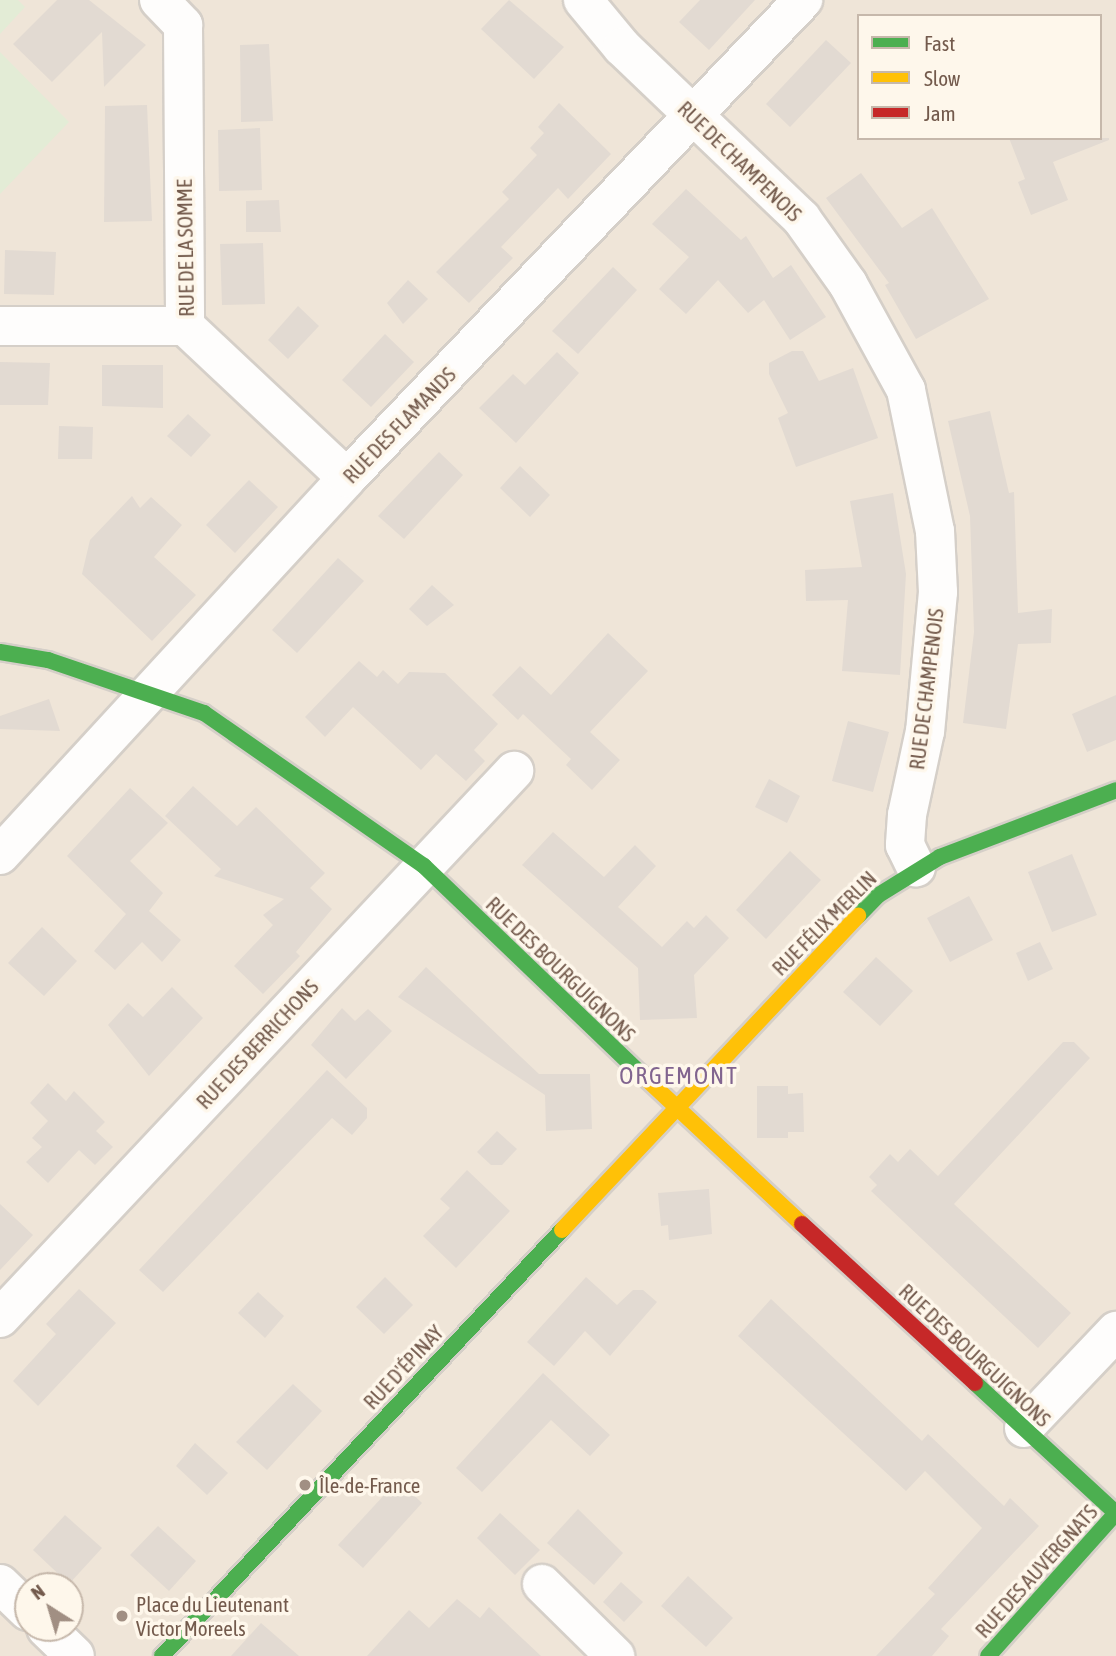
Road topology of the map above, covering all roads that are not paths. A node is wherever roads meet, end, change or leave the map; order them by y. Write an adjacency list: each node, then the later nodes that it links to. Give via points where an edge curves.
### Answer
1 (159, 0): 6 (street, RUE DE LA SOMME, via 183,25)
2 (583, 0): 4 (street, RUE DE CHAMPENOIS, via 622,47)
3 (803, 0): 4 (street, RUE DES FLAMANDS)
4 (694, 115): 7 (street, RUE DES FLAMANDS); 14 (street, RUE DE CHAMPENOIS, via 801,218 848,284 906,390 935,531 938,592 925,731 906,825 905,845)
5 (0, 326): 6 (street)
6 (185, 326): 7 (street, RUE DE LA SOMME)
7 (348, 478): 9 (street, RUE DES FLAMANDS)
8 (0, 652): 9 (street, RUE DES BOURGUIGNONS, via 48,660)
9 (150, 695): 12 (street, RUE DES FLAMANDS); 13 (street, RUE DES BOURGUIGNONS, via 204,713)
10 (513, 771): 13 (street, RUE DES BERRICHONS)
11 (1116, 790): 14 (street, RUE FÉLIX MERLIN)
12 (0, 855)
13 (424, 866): 15 (street, RUE DES BOURGUIGNONS); 16 (street, RUE DES BERRICHONS)
14 (916, 868): 15 (street, RUE FÉLIX MERLIN, via 877,896)
15 (676, 1108): 18 (street, RUE DES BOURGUIGNONS); 25 (street, RUE D'ÉPINAY)
16 (0, 1318)
17 (1116, 1331): 18 (street)
18 (1024, 1429): 19 (street, RUE DES BOURGUIGNONS)
19 (1116, 1513): 27 (street, RUE DES AUVERGNATS)
20 (0, 1584): 22 (street)
21 (542, 1584): 26 (street)
22 (14, 1598)
23 (60, 1642): 24 (street)
24 (75, 1656)
25 (162, 1656)
26 (615, 1656)
27 (988, 1656)

